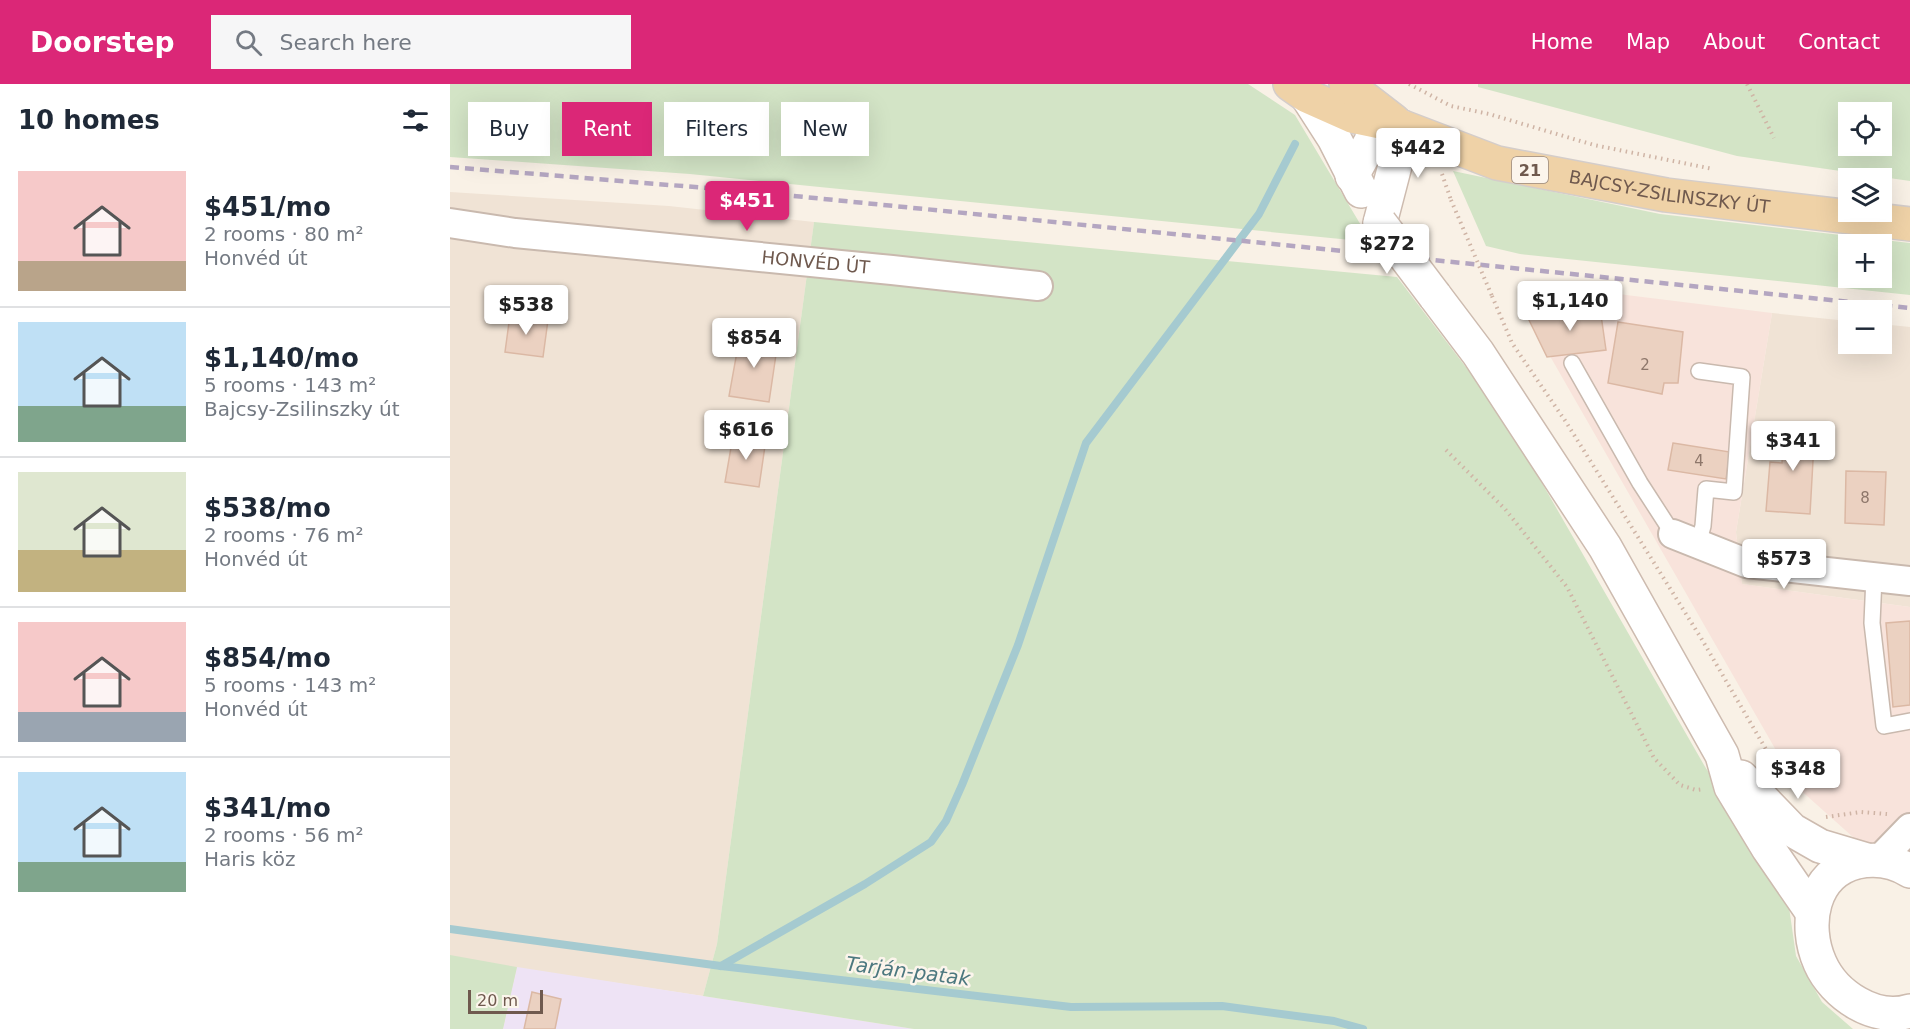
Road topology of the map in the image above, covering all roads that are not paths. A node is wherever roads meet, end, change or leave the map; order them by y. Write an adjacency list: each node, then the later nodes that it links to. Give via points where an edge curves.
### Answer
1 (1346, 84): 3 (main road, 21)
2 (1299, 90): 3 (main road, 21, via 1352,116); 4 (main road, via 1334,138)
3 (1400, 126): 4 (main road, via 1380,130); 6 (main road, via 1398,154); 7 (main road, BAJCSY-ZSILINSZKY ÚT / 21, via 1497,163 1576,179 1666,195)
4 (1352, 176): 6 (main road)
5 (450, 223): 8 (street, HONVÉD ÚT, via 515,233)
6 (1380, 223): 15 (main road, bridge, via 1485,363 1605,547)
7 (1910, 224)
8 (1038, 286)
9 (1572, 363): 11 (lane, via 1640,483)
10 (1698, 371): 11 (lane, via 1742,377 1734,492 1706,489 1703,525)
11 (1686, 539): 12 (street, via 1746,563)
12 (1874, 577): 13 (street); 14 (lane, via 1872,622 1884,726)
13 (1910, 581)
14 (1910, 721)
15 (1722, 755): 17 (main road, via 1791,830 1820,846); 19 (main road, via 1731,787)
16 (1901, 821): 17 (street)
17 (1873, 860): 18 (main road, via 1900,864); 19 (main road, via 1832,874 1816,895)
18 (1910, 871)
19 (1812, 912): 21 (main road, via 1820,964 1832,982)
20 (1910, 1011): 21 (main road, via 1887,1012)
21 (1878, 1020)

